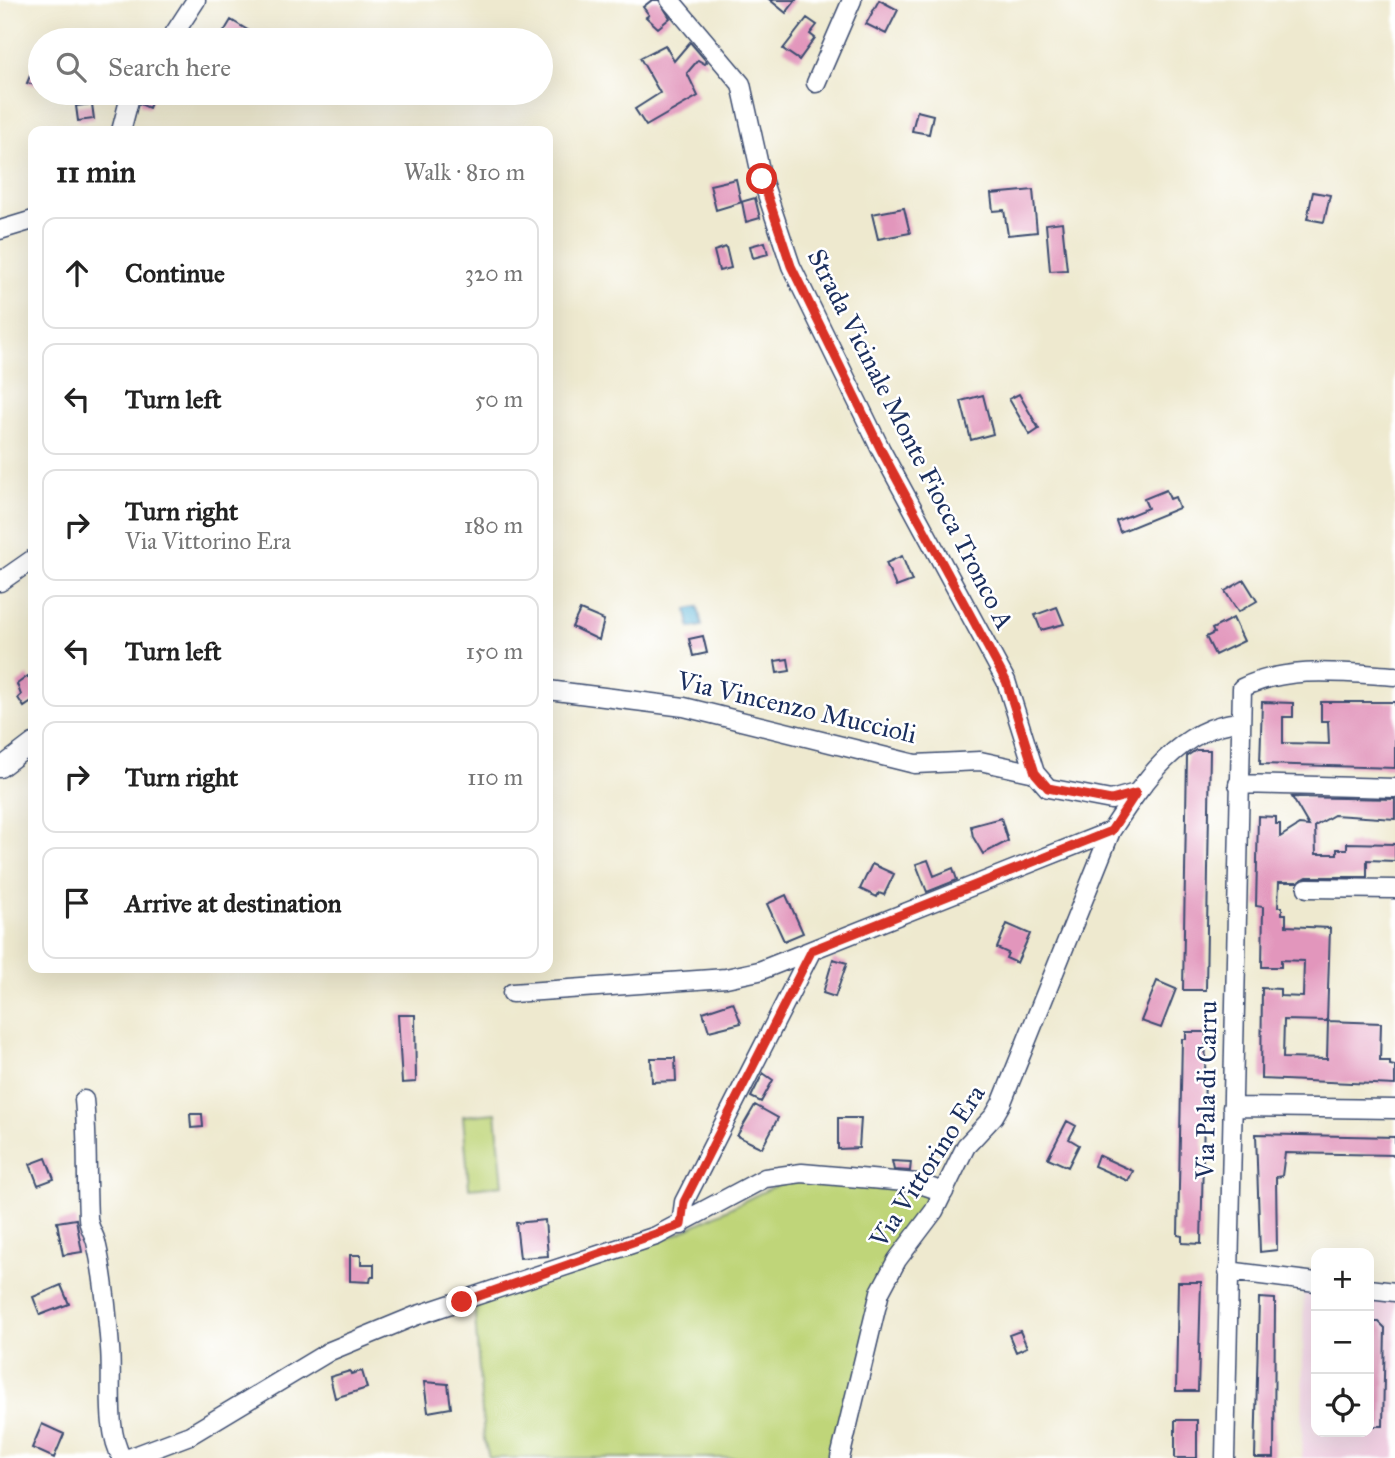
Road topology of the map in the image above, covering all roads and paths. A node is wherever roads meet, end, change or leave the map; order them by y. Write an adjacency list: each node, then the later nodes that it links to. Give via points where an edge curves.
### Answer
1 (196, 0): 5 (street)
2 (670, 0): 17 (street, Strada Vicinale Monte Fiocca Tronco A, via 741,84 762,179 791,266 881,450 1006,681)
3 (842, 0): 4 (street, via 811,82)
4 (852, 0)
5 (178, 28)
6 (128, 105): 7 (street)
7 (122, 126)
8 (28, 222): 9 (street)
9 (0, 230)
10 (28, 562): 11 (street)
11 (0, 582)
12 (1395, 676): 14 (street, via 1285,673 1262,678 1242,688)
13 (553, 691): 17 (street, Via Vincenzo Muccioli, via 684,707 915,764 980,761)
14 (1239, 722): 18 (street, Via Pala di Carru); 20 (street, Via Vittorino Era, via 1218,724 1198,733 1169,756)
15 (28, 747): 16 (street)
16 (0, 768)
17 (1035, 773): 20 (street, via 1048,788 1111,800)
18 (1238, 784): 19 (street); 27 (street, Via Pala di Carru)
19 (1395, 788)
20 (1136, 793): 21 (street, Via Vittorino Era)
21 (1111, 831): 24 (street); 29 (street, Via Vittorino Era, via 1002,1102 966,1146)
22 (1307, 888): 23 (street)
23 (1395, 889)
24 (812, 950): 25 (street, via 759,971 726,978); 30 (street, via 684,1202)
25 (512, 993)
26 (84, 1100): 35 (street, via 88,1220 96,1239 110,1345 113,1426)
27 (1232, 1107): 28 (street); 31 (street, Via Pala di Carru)
28 (1395, 1109)
29 (944, 1192): 30 (street, via 917,1183 780,1174 750,1185); 37 (street, Via Vittorino Era, via 880,1292)
30 (681, 1225): 36 (street, via 383,1328 306,1363 190,1435)
31 (1228, 1271): 32 (street); 38 (street, Via Pala di Carru)
32 (1311, 1281)
33 (1374, 1290): 34 (street)
34 (1395, 1292)
35 (122, 1458)
36 (129, 1458)
37 (839, 1458)
38 (1225, 1458)

